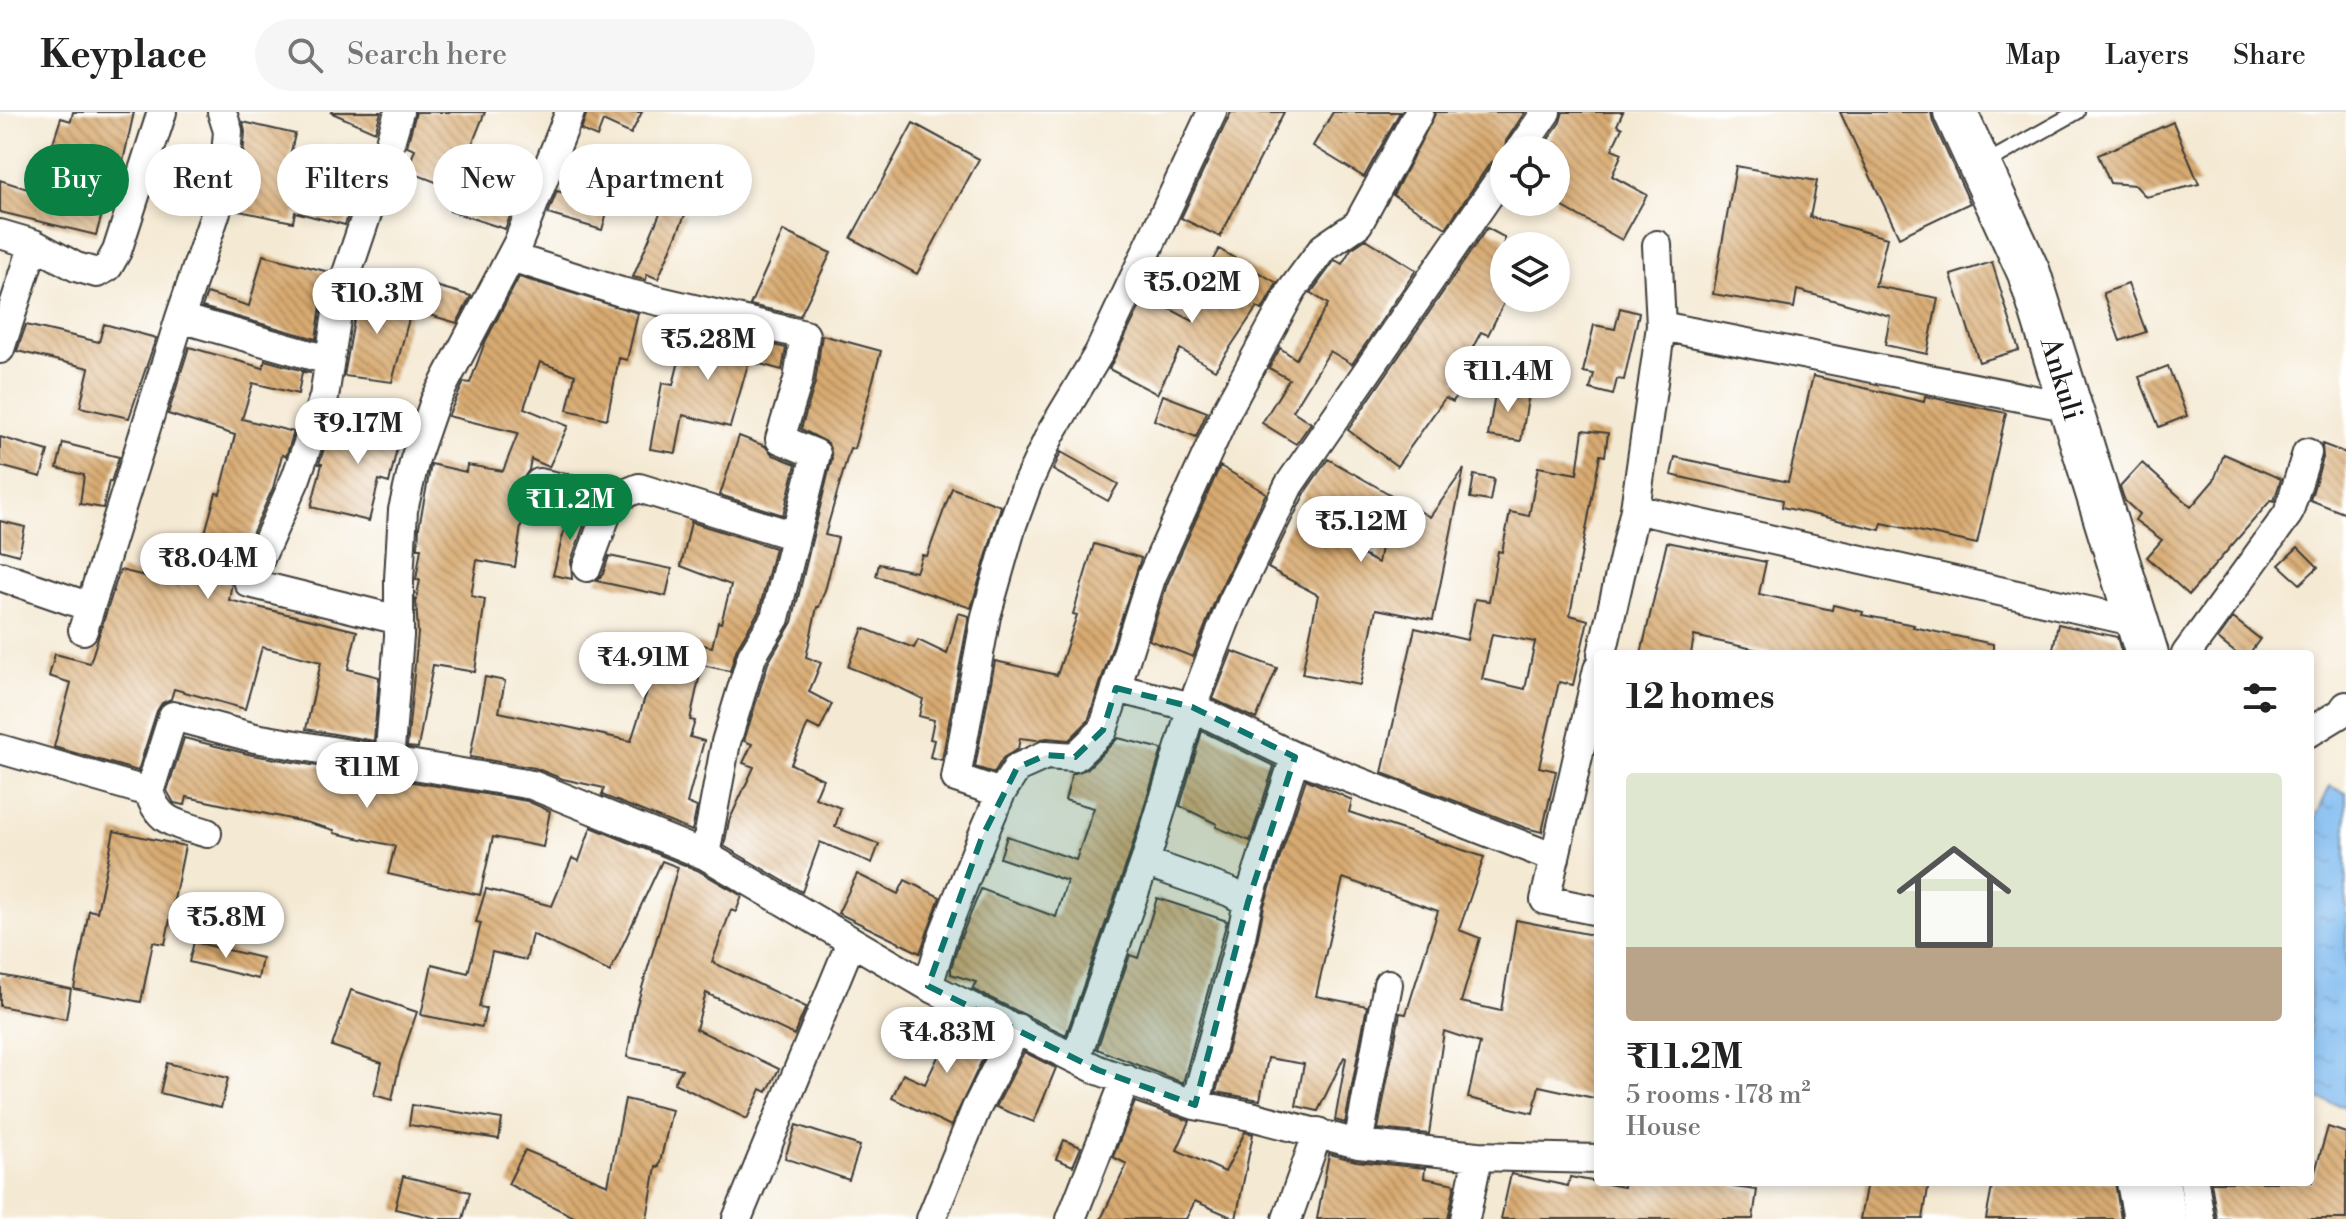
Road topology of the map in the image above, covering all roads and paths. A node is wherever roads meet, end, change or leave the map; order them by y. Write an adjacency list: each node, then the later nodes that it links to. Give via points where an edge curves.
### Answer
1 (162, 112): 14 (street, via 108,267 97,273 76,267)
2 (222, 112): 17 (street, via 228,131 223,191)
3 (399, 112): 20 (street, via 340,294)
4 (570, 112): 16 (street)
5 (1212, 112): 42 (street, via 1099,353 1051,433 1012,525 986,616 956,778)
6 (1419, 112): 33 (street, via 1358,224 1323,248 1292,290 1227,410 1151,578)
7 (1546, 112): 10 (street)
8 (1955, 112): 11 (main road, Ankuli)
9 (2077, 112): 11 (lane)
10 (1530, 136)
11 (1980, 167): 21 (main road, Ankuli, via 2029,273)
12 (1490, 193): 35 (street, via 1289,485 1232,603)
13 (0, 234): 14 (street)
14 (34, 244): 19 (street)
15 (1657, 245): 18 (street)
16 (511, 257): 26 (street, via 621,292 805,335 780,439 816,454); 29 (street, via 435,401 415,459 403,510)
17 (180, 318): 20 (street); 28 (street, via 87,618)
18 (1661, 326): 21 (street); 25 (street)
19 (0, 349)
20 (328, 360): 29 (street, via 324,397 296,478 249,583)
21 (2070, 407): 30 (main road, Ankuli)
22 (2307, 453): 32 (street, via 2288,514)
23 (539, 483): 24 (street)
24 (612, 499): 26 (street, via 639,488); 27 (street)
25 (1635, 509): 30 (street); 31 (street)
26 (795, 536): 44 (street, via 775,618 752,656 726,742)
27 (587, 567)
28 (0, 576)
29 (399, 620): 40 (street)
30 (2142, 638)
31 (1603, 650)
32 (2189, 650)
33 (1116, 688): 35 (street); 42 (street, via 1103,730 1075,757 1046,755 1017,768)
34 (2346, 706): 37 (street)
35 (1192, 707): 39 (street); 46 (street)
36 (1593, 716): 45 (street)
37 (2314, 730)
38 (0, 749): 41 (street)
39 (1295, 757): 45 (street); 47 (street)
40 (389, 762): 41 (street, via 255,738 173,716); 44 (street, via 532,785)
41 (149, 792): 43 (street, via 166,821)
42 (1001, 793): 51 (street)
43 (207, 833)
44 (705, 855): 49 (street)
45 (1555, 858): 48 (street, via 1545,900)
46 (1145, 862): 47 (street); 53 (street)
47 (1248, 902): 55 (street)
48 (1594, 910)
49 (851, 942): 51 (street); 63 (street)
50 (1388, 984): 57 (street)
51 (928, 986): 52 (street)
52 (1017, 1028): 53 (street); 64 (street, via 976,1109)
53 (1076, 1057): 54 (street)
54 (1126, 1079): 55 (street); 65 (street)
55 (1195, 1105): 56 (street)
56 (1318, 1132): 57 (street); 66 (street)
57 (1358, 1144): 58 (street)
58 (1478, 1156): 59 (street); 67 (street)
59 (1594, 1159)
60 (2136, 1186): 68 (street)
61 (2159, 1186): 69 (main road)
62 (2195, 1186): 70 (street)
63 (737, 1219)
64 (931, 1219)
65 (1071, 1219)
66 (1287, 1219)
67 (1465, 1219)
68 (2142, 1219)
69 (2165, 1219)
70 (2200, 1219)

